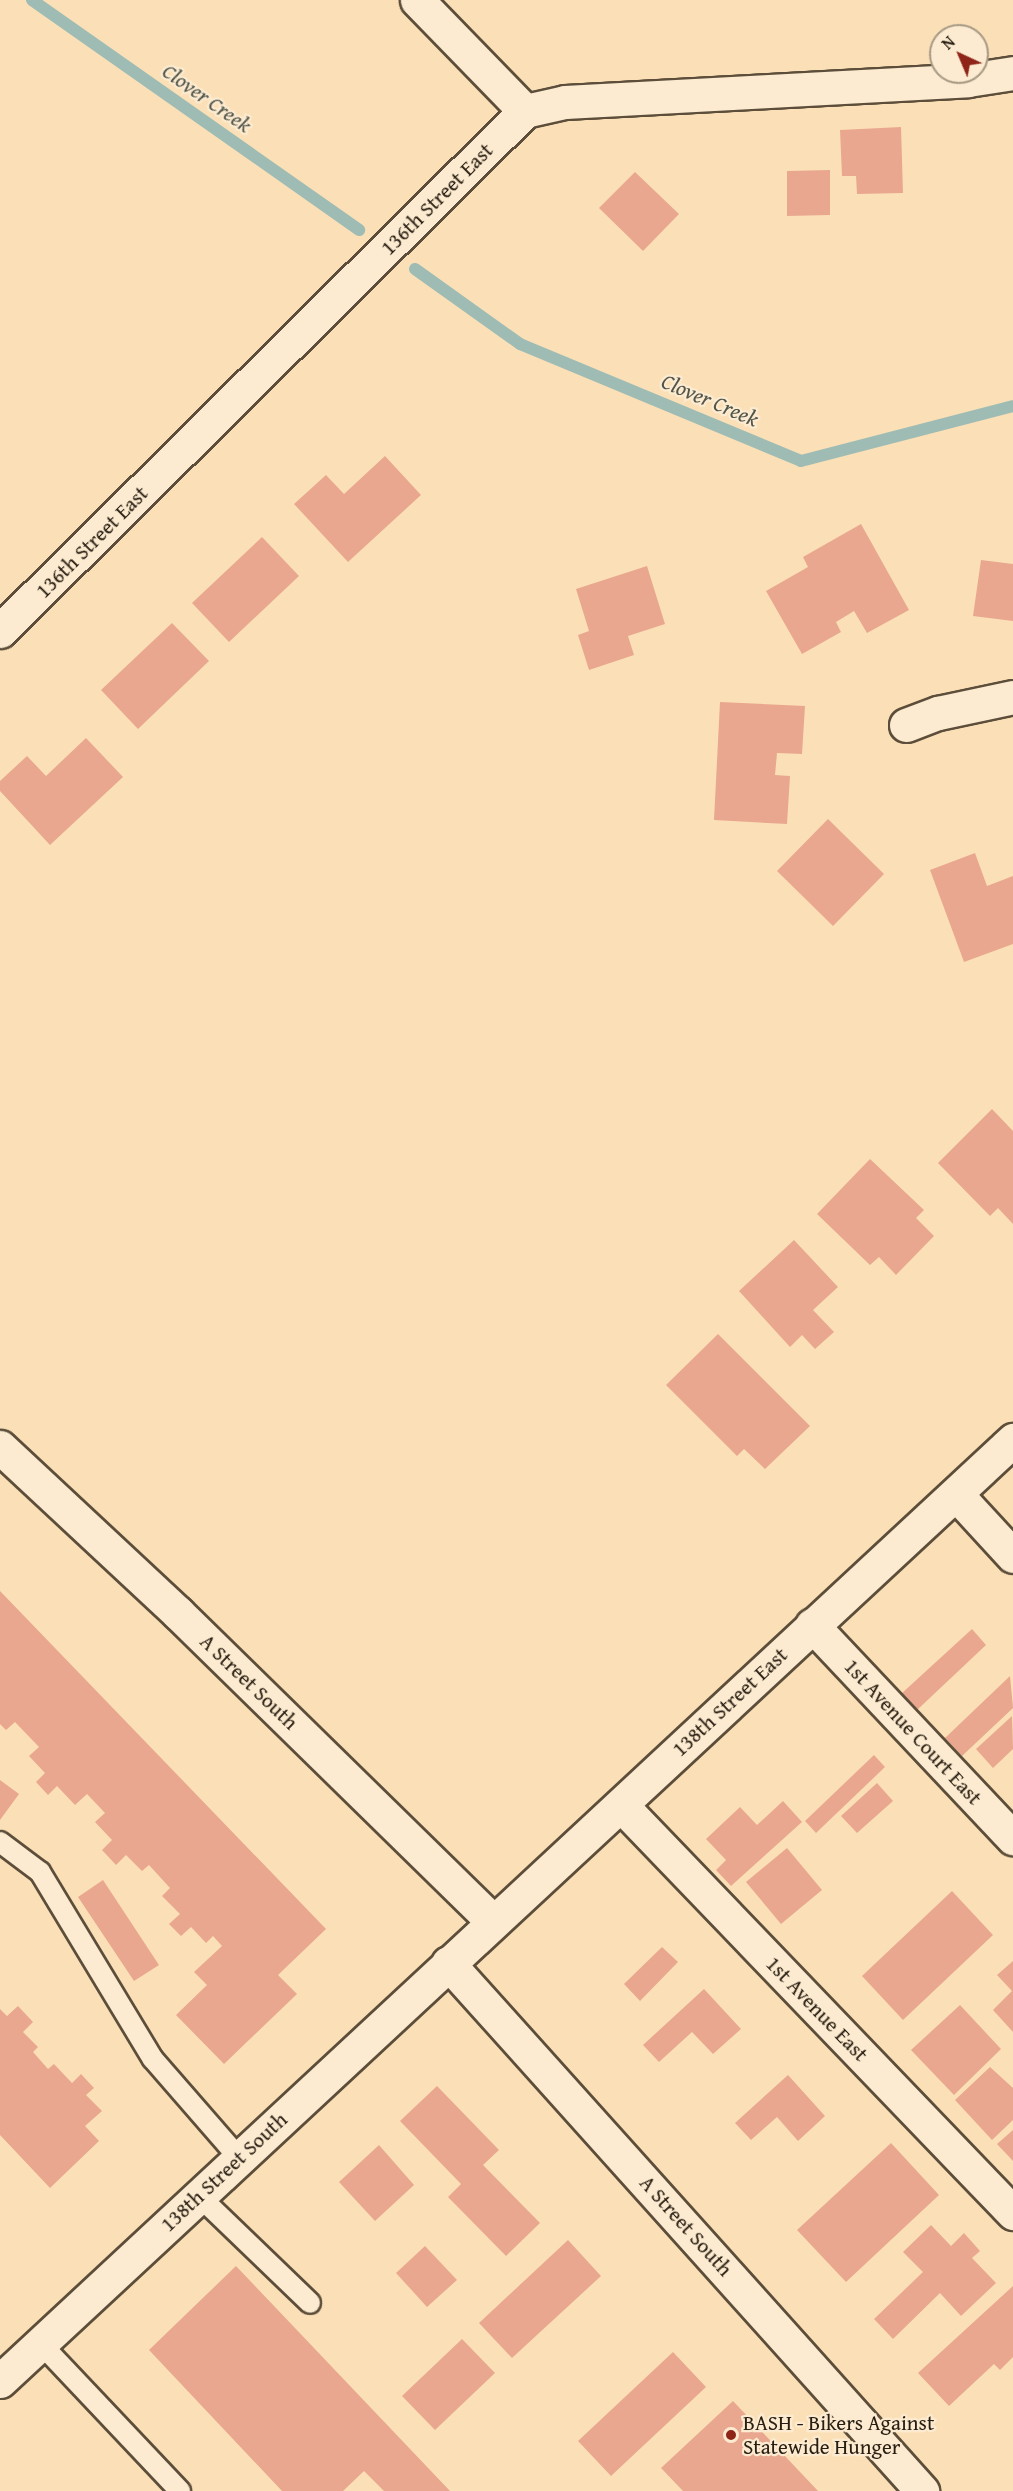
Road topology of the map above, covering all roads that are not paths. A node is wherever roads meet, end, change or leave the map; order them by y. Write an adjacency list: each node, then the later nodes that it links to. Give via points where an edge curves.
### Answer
1 (417, 0): 3 (street)
2 (1013, 73): 3 (street, via 968,80 565,102)
3 (525, 111): 4 (street, 136th Street East)
4 (0, 631)
5 (1013, 697): 6 (street, via 938,713)
6 (906, 725)
7 (1013, 1440): 9 (street, 138th Street East)
8 (0, 1447): 15 (street, A Street South, via 178,1612)
9 (956, 1494): 10 (street); 11 (street, 138th Street East)
10 (1013, 1556)
11 (812, 1624): 12 (street, 138th Street East); 13 (street, 1st Avenue Court East)
12 (621, 1805): 15 (street, 138th Street East); 19 (street, 1st Avenue East)
13 (1013, 1839)
14 (0, 1842): 17 (lane, via 40,1872 153,2059)
15 (493, 1921): 16 (street, 138th Street East)
16 (448, 1963): 17 (street, 138th Street South); 24 (street, A Street South)
17 (239, 2158): 18 (street, 138th Street South)
18 (199, 2196): 20 (lane); 21 (street, 138th Street South)
19 (1013, 2213)
20 (310, 2303)
21 (40, 2343): 22 (street, 138th Street South); 23 (lane)
22 (0, 2381)
23 (180, 2491)
24 (922, 2491)

